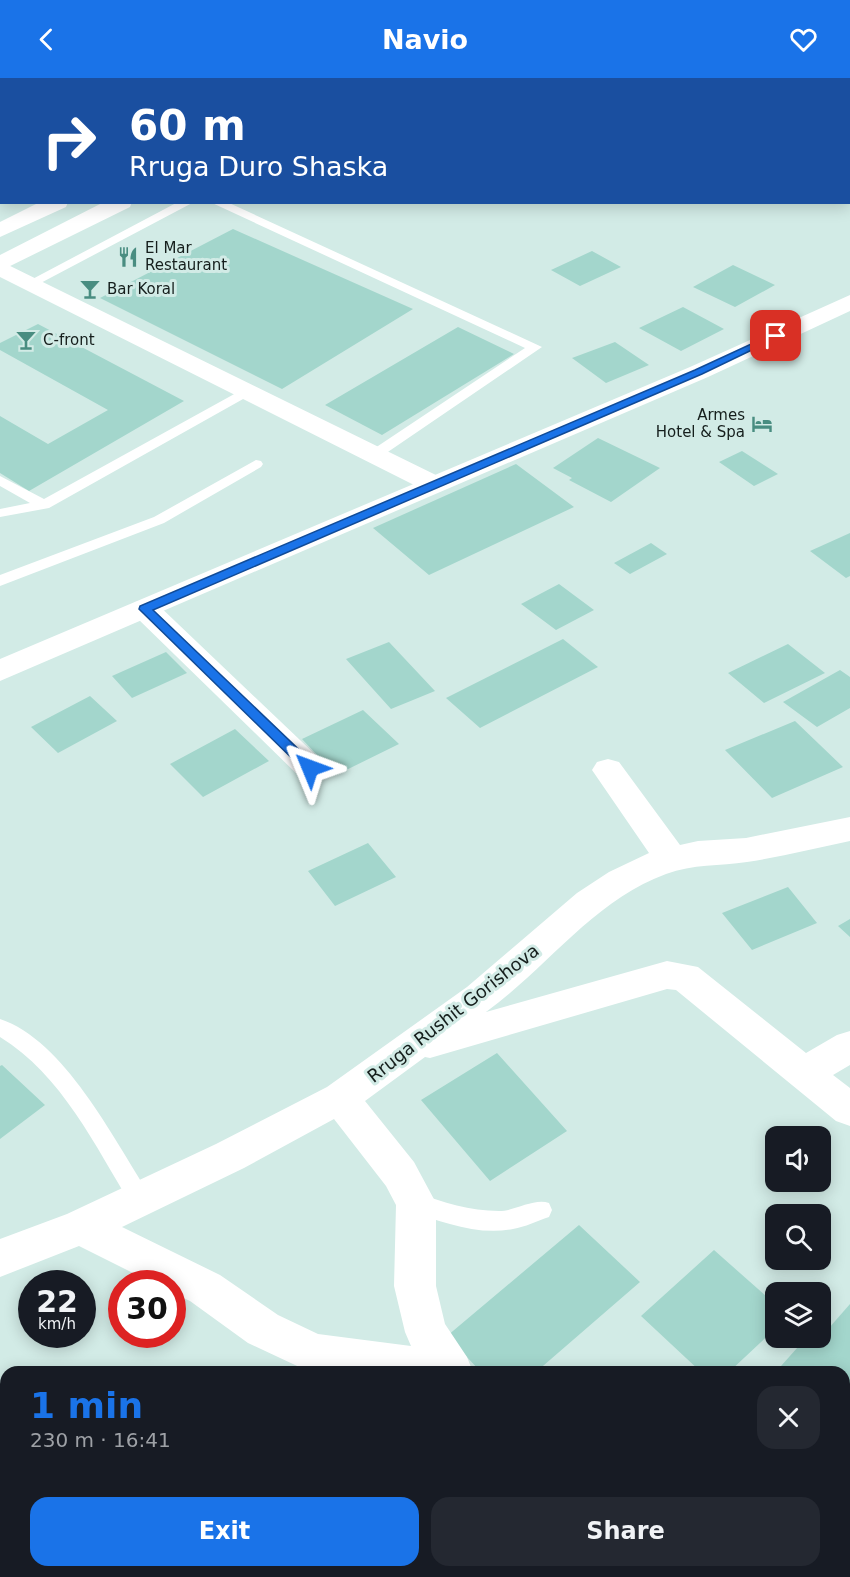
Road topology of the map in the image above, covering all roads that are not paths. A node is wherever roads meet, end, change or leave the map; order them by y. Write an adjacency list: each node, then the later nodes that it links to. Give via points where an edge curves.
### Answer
1 (54, 204): 6 (street)
2 (84, 204): 7 (street)
3 (118, 204): 8 (street)
4 (184, 204): 9 (lane)
5 (220, 204): 12 (lane, via 535,346)
6 (0, 230)
7 (0, 246)
8 (0, 266): 9 (street)
9 (20, 288): 11 (street)
10 (850, 302): 15 (street, via 699,372)
11 (247, 391): 12 (street); 16 (lane)
12 (374, 455): 15 (street)
13 (256, 464): 18 (lane, via 159,520)
14 (0, 480): 16 (lane)
15 (433, 484): 19 (street)
16 (44, 505): 17 (lane)
17 (0, 513)
18 (0, 581)
19 (145, 609): 20 (street); 21 (street)
20 (0, 671)
21 (310, 768)
22 (608, 770): 24 (street)
23 (850, 830): 24 (street, Rruga Rushit Gorishova)
24 (672, 860): 27 (street, Rruga Rushit Gorishova, via 621,881 589,902 480,997)
25 (0, 1027): 31 (lane, via 33,1048 59,1074)
26 (850, 1046): 28 (street)
27 (411, 1049): 28 (street, via 667,975 685,977 698,985); 29 (street, Rruga Rushit Gorishova)
28 (804, 1073): 30 (street)
29 (340, 1098): 31 (street, Rruga Rushit Gorishova); 32 (street, via 400,1174)
30 (850, 1110)
31 (140, 1199): 34 (street, Rruga Rushit Gorishova)
32 (416, 1203): 33 (lane, via 453,1215 486,1219 512,1220); 37 (street, via 415,1286 426,1332)
33 (541, 1210)
34 (81, 1227): 35 (street, Rruga Rushit Gorishova); 36 (street, via 206,1288 263,1329 314,1354)
35 (0, 1258)
36 (410, 1366)
37 (448, 1366)

